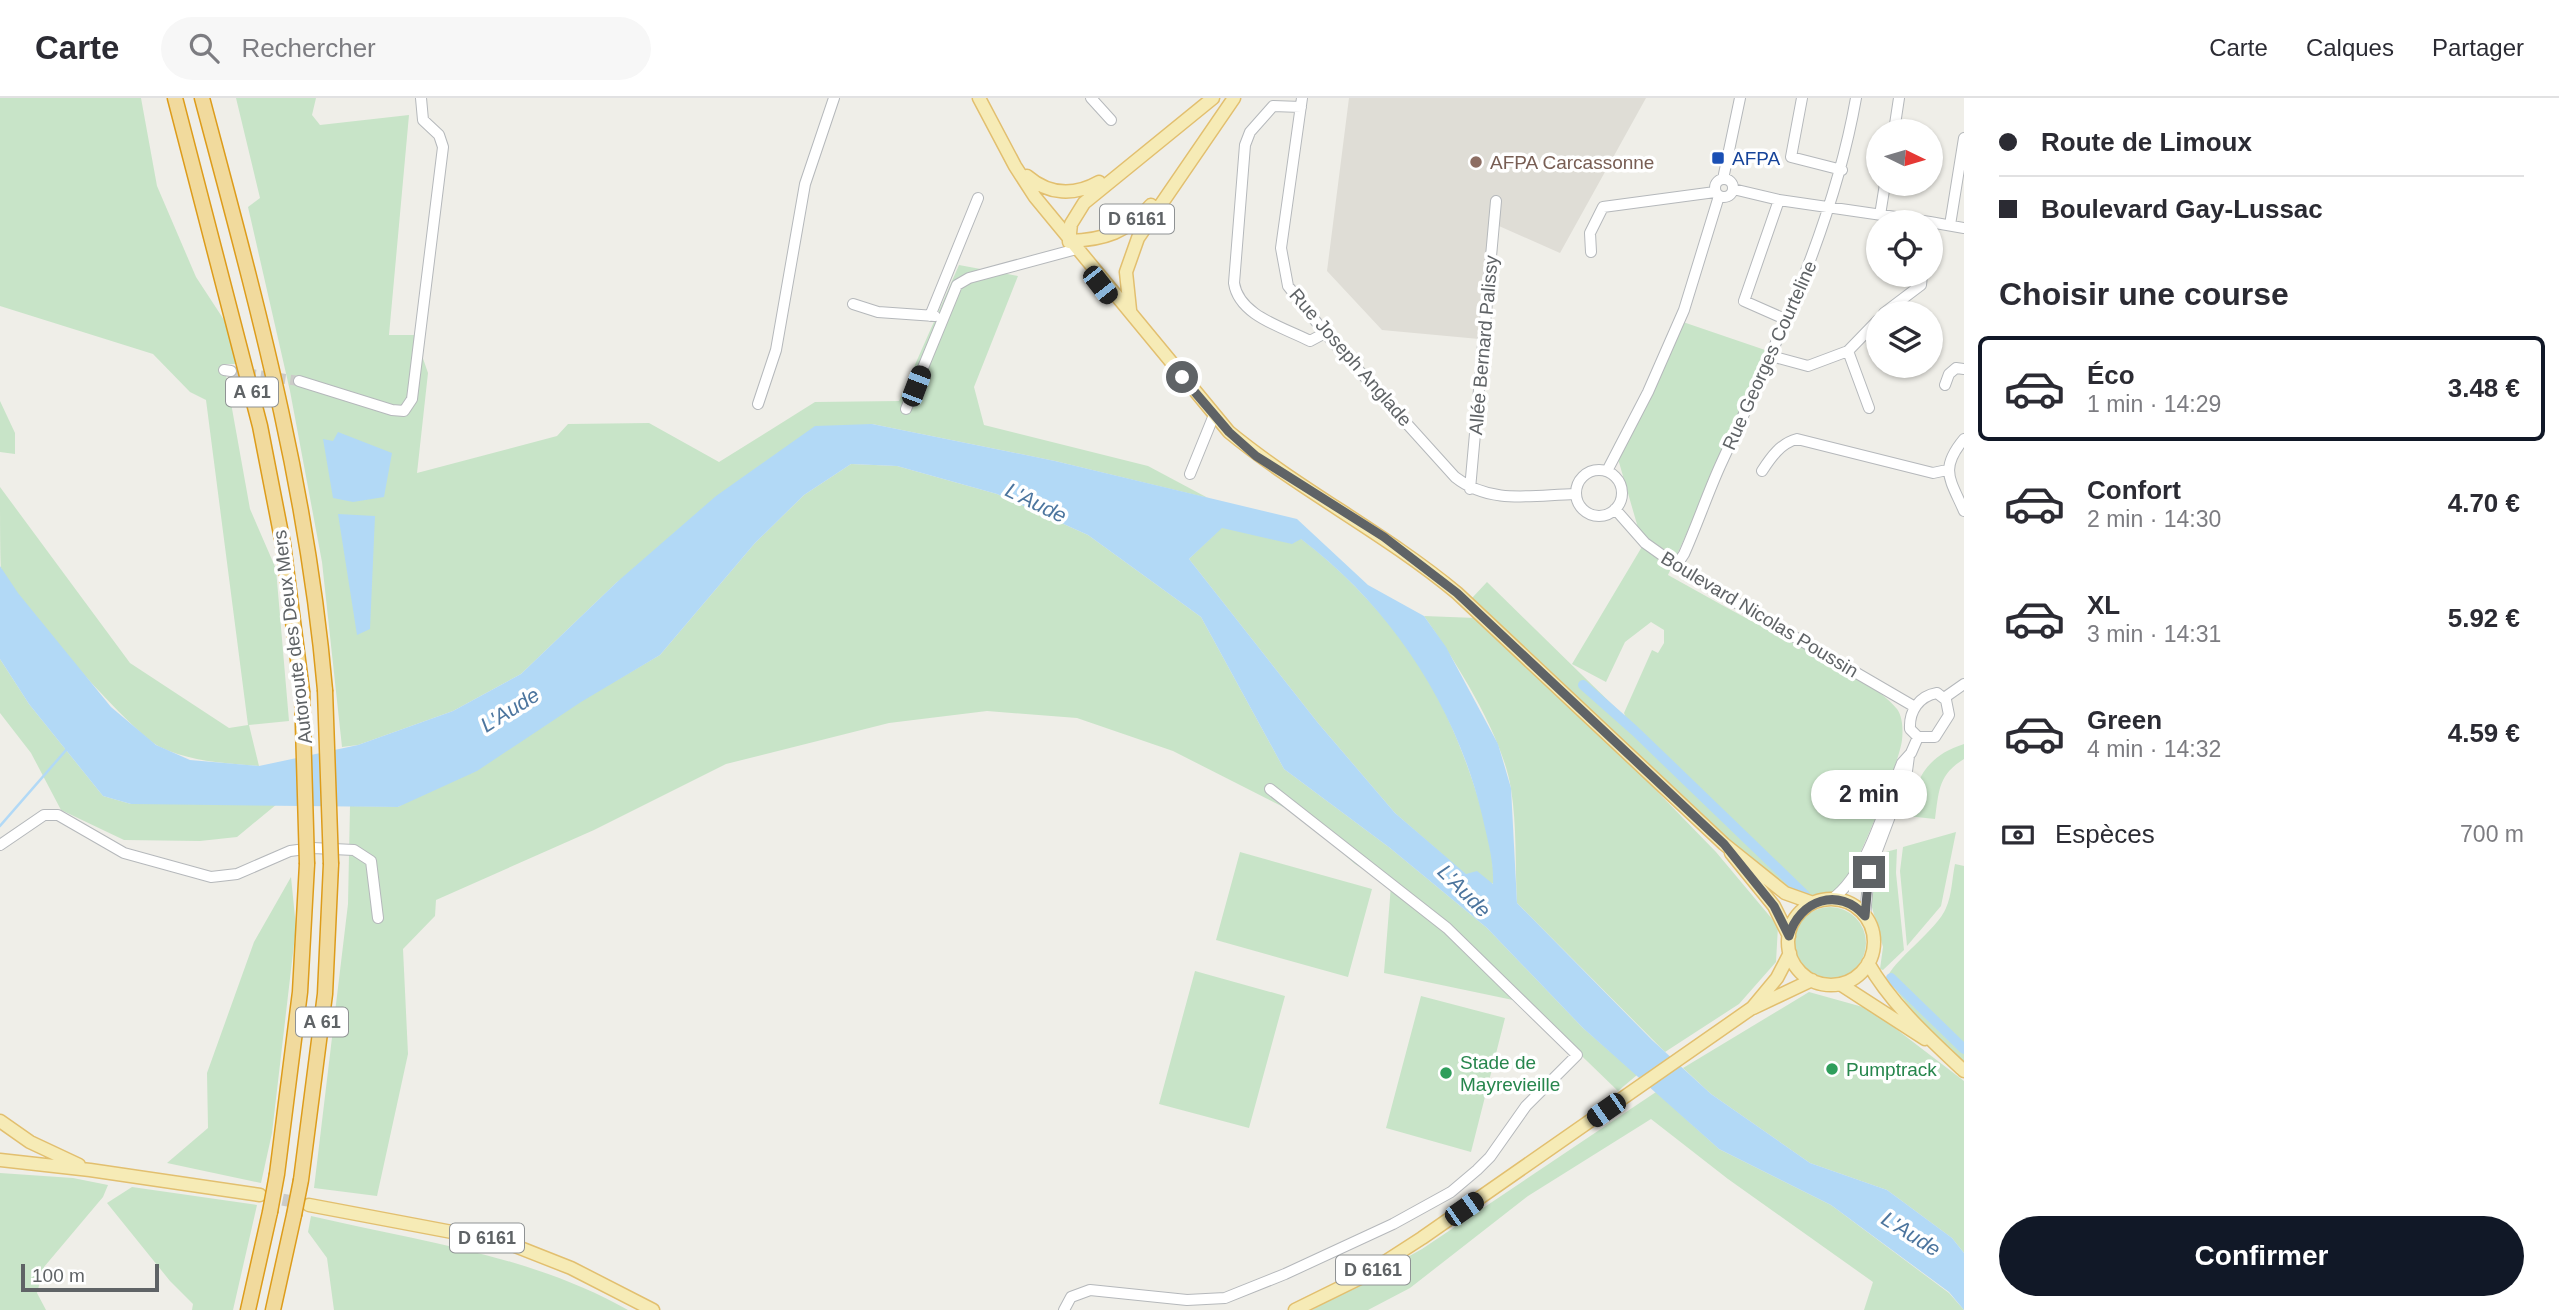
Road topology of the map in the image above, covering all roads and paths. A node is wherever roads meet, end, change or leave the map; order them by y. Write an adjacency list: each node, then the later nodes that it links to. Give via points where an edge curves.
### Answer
1 (175, 98): 90 (highway, Autoroute des Deux Mers / A 61, bridge, via 260,426 283,544 302,691 307,864 300,992 277,1174)
2 (202, 98): 91 (highway, Autoroute des Deux Mers / A 61, bridge, via 287,428 309,544 326,690 331,864 325,994 301,1180)
3 (421, 98): 47 (street, via 422,120 439,135 443,147 412,399 404,411 392,411)
4 (834, 98): 49 (street, via 805,184 776,350)
5 (979, 98): 18 (main road)
6 (1091, 98): 15 (street)
7 (1213, 98): 19 (main road, D 6161)
8 (1234, 98): 17 (main road)
9 (1740, 98): 21 (street)
10 (1802, 98): 20 (street, via 1791,158)
11 (1856, 98): 20 (street, Rue Georges Courteline)
12 (1899, 98): 14 (street)
13 (1301, 103): 42 (street, Rue Joseph Anglade, via 1281,248 1288,286); 42 (street, via 1273,106 1250,132 1245,145 1234,282 1236,295 1250,310 1310,341)
14 (1896, 119)
15 (1111, 120)
16 (1964, 138): 30 (street)
17 (1186, 164): 32 (main road, D 6161 / D 6161, via 1123,231); 37 (main road, D 6161 / D 6161, via 1138,238 1126,272)
18 (1015, 166): 19 (main road, D 6161, via 1039,187 1056,192 1088,188); 32 (main road)
19 (1121, 170): 32 (main road, D 6161, via 1084,203 1070,224)
20 (1842, 170): 27 (street, Rue Georges Courteline)
21 (1723, 179): 22 (street, via 1730,181); 23 (street, via 1716,183)
22 (1733, 189): 23 (street, via 1728,196); 25 (street)
23 (1717, 194): 33 (street, via 1603,208 1590,233); 55 (street, via 1684,310)
24 (978, 198): 38 (street)
25 (1779, 200): 27 (street); 40 (street, via 1744,301)
26 (1496, 201): 58 (street, Allée Bernard Palissy)
27 (1829, 207): 28 (street); 40 (street, Rue Georges Courteline)
28 (1866, 213)
29 (1943, 225): 30 (street)
30 (1950, 226): 31 (street)
31 (1964, 228)
32 (1067, 247): 37 (main road, D 6161); 39 (street, via 969,278 957,285); 43 (main road, D 6161, via 1127,320)
33 (1591, 252)
34 (1918, 287): 35 (street)
35 (1900, 301)
36 (853, 304): 38 (street, via 878,312)
37 (1131, 314): 43 (main road, D 6161)
38 (930, 316): 39 (street)
39 (943, 316): 51 (street)
40 (1787, 320): 45 (street, Rue Georges Courteline)
41 (1866, 332): 44 (street)
42 (1325, 333): 58 (street, Rue Joseph Anglade)
43 (1149, 339): 52 (main road, D 6161)
44 (1848, 351): 45 (street, via 1808,366); 50 (street)
45 (1771, 356): 62 (street, Rue Georges Courteline)
46 (1964, 369): 48 (street, via 1956,368)
47 (299, 381)
48 (1945, 385)
49 (758, 404)
50 (1869, 408)
51 (906, 409)
52 (1214, 415): 57 (street); 69 (main road, D 6161, via 1256,456 1384,537 1457,593)
53 (1964, 439): 54 (street, via 1951,454)
54 (1947, 470): 56 (street, via 1933,473 1797,439 1772,456); 61 (street)
55 (1607, 471): 59 (street, via 1585,473); 60 (street, via 1622,488)
56 (1762, 471)
57 (1190, 474)
58 (1470, 489): 59 (street, Rue Joseph Anglade, via 1501,497)
59 (1575, 494): 60 (street, via 1578,504 1593,515)
60 (1615, 509): 62 (street, Boulevard Nicolas Poussin, via 1645,542)
61 (1964, 511)
62 (1676, 566): 65 (street, Boulevard Nicolas Poussin)
63 (1964, 684): 64 (street)
64 (1944, 698): 65 (street, via 1937,693 1928,695); 66 (street, via 1949,715 1941,729 1935,737)
65 (1915, 707): 66 (street, via 1910,729)
66 (1918, 737): 67 (street)
67 (1909, 757): 71 (street, via 1902,763 1858,870); 73 (street, via 1869,872)
68 (1270, 789): 93 (street, via 1447,928 1577,1055 1526,1105 1490,1157 1451,1192 1405,1217 1225,1297 1187,1300 1090,1290 1071,1297)
69 (1724, 844): 72 (main road, D 6161, via 1785,893); 75 (main road, D 6161, via 1774,906)
70 (0, 845): 74 (street, via 44,815 58,815 124,853 211,877 237,874 290,851 354,850 371,861)
71 (1832, 899): 72 (main road); 73 (main road, via 1851,904)
72 (1813, 903): 75 (main road, via 1797,916)
73 (1865, 916): 77 (main road, via 1874,939)
74 (378, 918)
75 (1789, 936): 76 (main road)
76 (1790, 953): 78 (main road, via 1798,969); 80 (main road, D 6161, via 1777,978)
77 (1868, 963): 79 (main road, via 1857,976); 81 (main road, via 1885,989)
78 (1812, 981): 79 (main road); 80 (main road, D 6161)
79 (1840, 984): 81 (main road)
80 (1752, 1008): 94 (main road, D 6161, via 1380,1266)
81 (1949, 1057): 82 (main road)
82 (1964, 1071)
83 (0, 1121): 84 (main road)
84 (30, 1142): 86 (main road); 87 (main road)
85 (0, 1160): 86 (main road)
86 (32, 1163): 87 (main road)
87 (90, 1170): 88 (main road)
88 (260, 1195)
89 (309, 1205): 92 (main road, D 6161, via 505,1242 571,1268)
90 (248, 1310)
91 (273, 1310)
92 (653, 1310)
93 (1064, 1310)
94 (1295, 1310)

